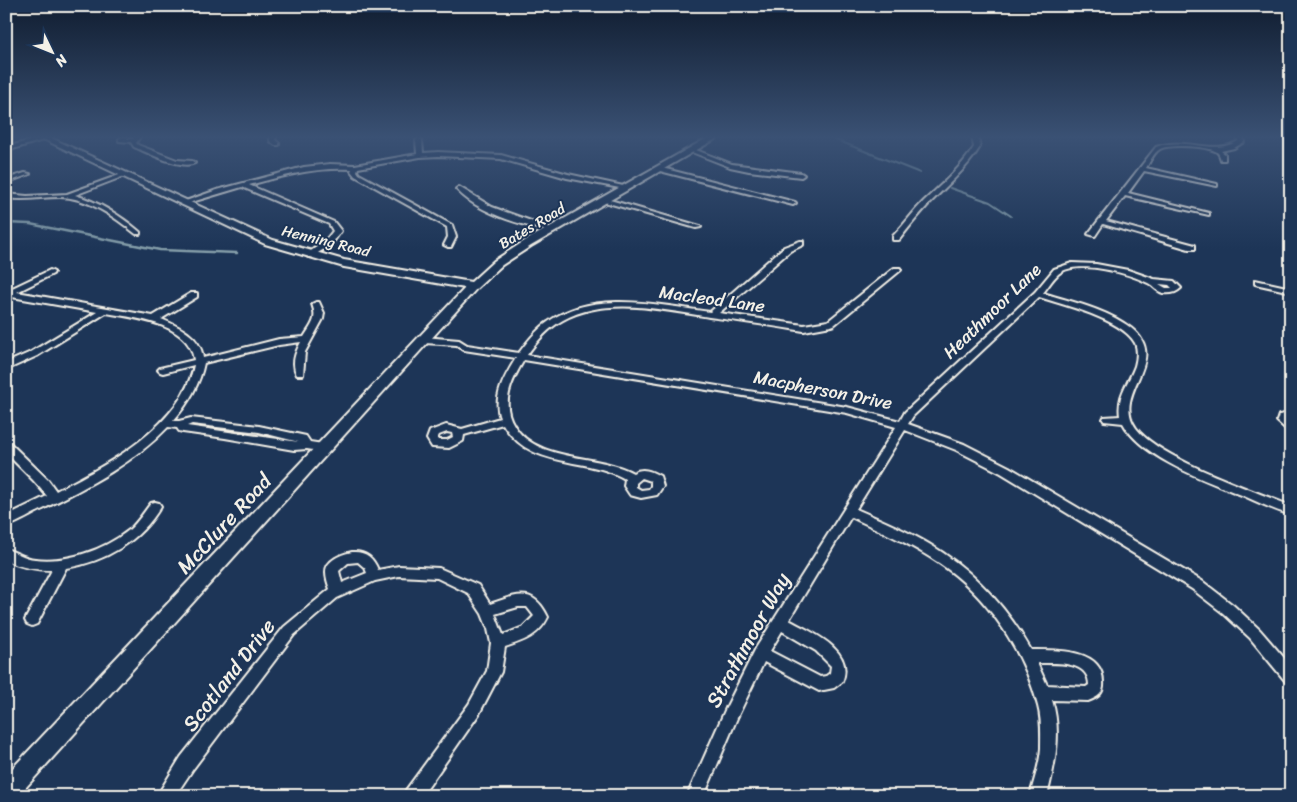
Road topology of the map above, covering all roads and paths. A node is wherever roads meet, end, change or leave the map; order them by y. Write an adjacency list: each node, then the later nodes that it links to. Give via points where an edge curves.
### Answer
1 (26, 174): 13 (street)
2 (283, 174): 14 (street)
3 (357, 174): 32 (street, via 450,226 452,237)
4 (562, 174): 16 (street)
5 (648, 174): 16 (street, Bates Road)
6 (680, 174): 23 (street)
7 (789, 174): 12 (street)
8 (954, 174): 30 (street)
9 (1139, 174): 18 (street)
10 (1167, 174): 15 (street)
11 (124, 175): 20 (street); 22 (street, Henning Road)
12 (801, 176)
13 (6, 181)
14 (243, 185): 22 (street); 34 (street, via 332,223 337,231 333,238)
15 (1215, 185)
16 (625, 187): 21 (street, Bates Road)
17 (460, 189): 27 (street, via 510,217)
18 (1123, 194): 24 (street); 25 (street)
19 (6, 196): 20 (street)
20 (67, 196): 28 (street, via 116,217)
21 (603, 200): 26 (street); 27 (street, Bates Road)
22 (183, 203): 34 (street, Henning Road, via 269,242)
23 (793, 203)
24 (1207, 214)
25 (1102, 222): 29 (street); 33 (street)
26 (698, 227)
27 (552, 230): 39 (street, Bates Road, via 498,263)
28 (138, 233)
29 (1092, 234)
30 (896, 238)
31 (800, 243): 46 (street, via 787,249)
32 (448, 245)
33 (1192, 247)
34 (311, 255): 39 (street, Henning Road)
35 (897, 270): 46 (street, Macleod Lane, via 838,318 821,326 804,328)
36 (50, 272): 41 (street)
37 (1154, 282): 43 (street, Heathmoor Lane, via 1125,272 1072,265 1057,271)
38 (1258, 282): 40 (street)
39 (473, 286): 49 (street, McClure Road)
40 (1291, 290)
41 (7, 294): 45 (street)
42 (194, 294): 47 (street)
43 (1038, 294): 60 (street, via 1115,323 1137,340 1143,357 1122,404); 62 (street, Heathmoor Lane, via 937,386)
44 (316, 304): 48 (street, via 319,319)
45 (104, 310): 47 (street); 52 (street, via 34,354)
46 (712, 315): 50 (street, Macleod Lane, via 638,304 590,308 560,317 544,327)
47 (154, 319): 51 (street, via 191,340)
48 (308, 339): 51 (street, via 279,342); 54 (street, via 298,356)
49 (431, 342): 50 (street, Macpherson Drive, via 440,347 464,347); 66 (street, McClure Road)
50 (522, 357): 59 (street, Macleod Lane, via 505,387 502,407); 62 (street, Macpherson Drive, via 848,410)
51 (200, 361): 53 (street); 61 (street, via 184,401)
52 (6, 367)
53 (163, 370)
54 (300, 373)
55 (1291, 393): 56 (street)
56 (1291, 400)
57 (1291, 416): 63 (street, via 1283,417 1282,421)
58 (1108, 419): 60 (street)
59 (506, 420): 64 (street); 67 (street, via 522,440 541,452 613,468)
60 (1126, 420): 71 (street, via 1133,431 1160,452)
61 (166, 423): 66 (street, via 180,425 183,430); 68 (street, via 129,454)
62 (902, 425): 70 (street, Strathmoor Way); 83 (street, Macpherson Drive, via 960,447 1005,470 1197,585 1255,634)
63 (1291, 428)
64 (459, 433)
65 (6, 446): 68 (street, via 47,485)
66 (325, 448): 85 (street, McClure Road)
67 (632, 478)
68 (54, 497): 72 (street)
69 (155, 506): 74 (street, via 134,533 112,547)
70 (849, 511): 79 (street, Strathmoor Way); 82 (street, via 925,547 964,574 987,598)
71 (1291, 511)
72 (6, 522)
73 (6, 554): 74 (street, via 22,563)
74 (62, 564): 78 (street)
75 (374, 576): 76 (street, Scotland Drive); 76 (street, via 370,565 361,557 348,557 332,570); 77 (street, Scotland Drive, via 399,571 439,573 472,589)
76 (337, 592): 86 (street, Scotland Drive, via 288,631)
77 (487, 611): 80 (street, Scotland Drive, via 496,629); 80 (street, via 523,600 538,607 541,617 537,626 530,632)
78 (32, 620)
79 (780, 622): 81 (street, Strathmoor Way); 81 (street, via 834,658 838,666 837,677 830,683 820,684)
80 (498, 643): 87 (street, Scotland Drive, via 494,672 474,709)
81 (761, 654): 88 (street, Strathmoor Way)
82 (1028, 657): 84 (street); 84 (street, via 1074,658 1093,671 1098,681 1096,689 1088,694)
83 (1288, 671)
84 (1041, 692): 89 (street, via 1046,708 1049,750)
85 (6, 792)
86 (165, 796)
87 (412, 796)
88 (695, 796)
89 (1038, 796)

